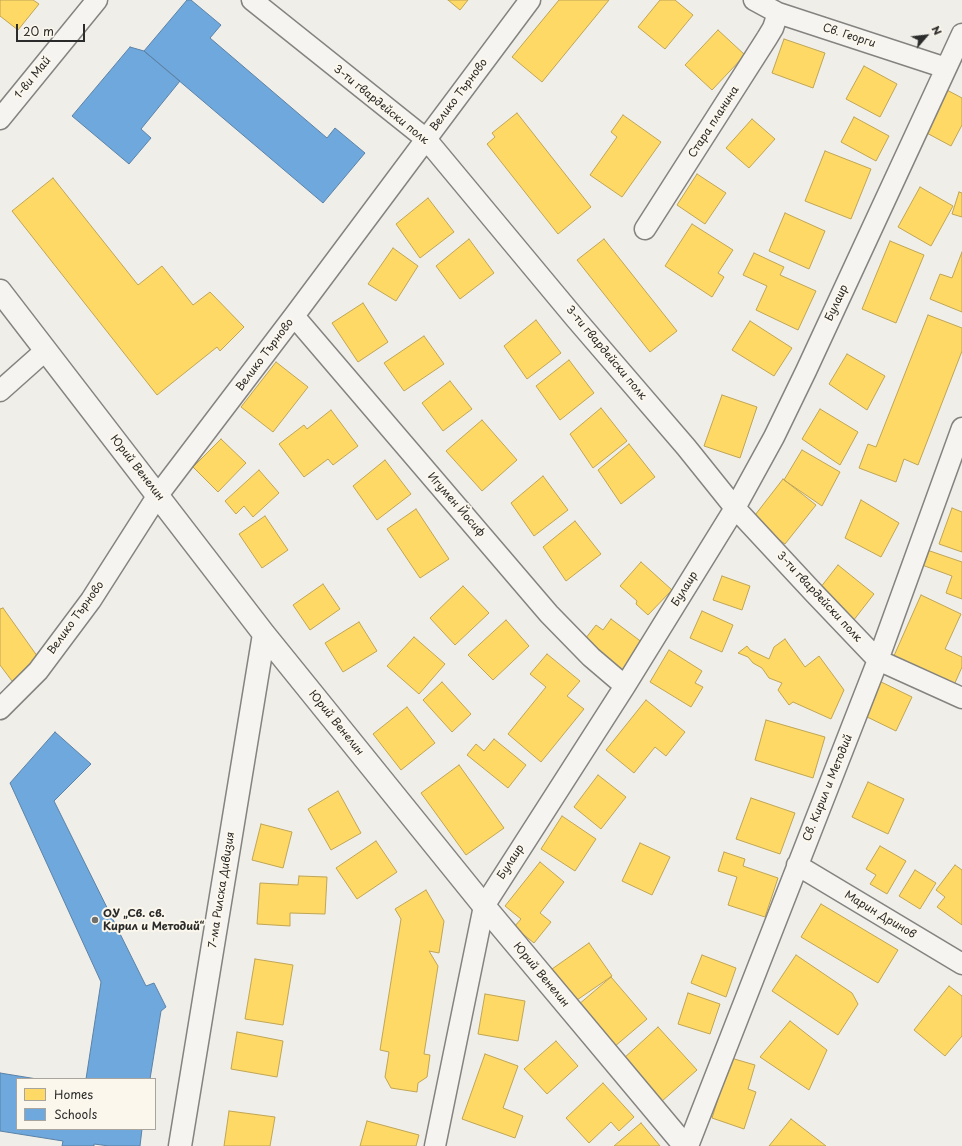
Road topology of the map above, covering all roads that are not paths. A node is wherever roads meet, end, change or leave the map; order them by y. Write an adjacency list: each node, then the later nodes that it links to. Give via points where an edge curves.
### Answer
1 (97, 0): 8 (street, 1-ви Май)
2 (252, 0): 9 (street, 3-ти гвардейски полк)
3 (530, 0): 9 (street, Велико Търново)
4 (754, 0): 5 (street, Св. Георги)
5 (778, 13): 7 (street, Св. Георги); 10 (street, Стара планина, via 767,38)
6 (962, 34): 7 (street, Булаир)
7 (946, 68): 17 (street, Булаир, via 774,437)
8 (0, 119)
9 (426, 139): 12 (street, Велико Търново); 17 (street, 3-ти гвардейски полк)
10 (645, 229)
11 (0, 291): 13 (street, Юрий Венелин)
12 (294, 316): 16 (street, Велико Търново); 20 (street, Игумен Йосиф, via 549,614 591,657)
13 (46, 350): 14 (street); 16 (street, Юрий Венелин)
14 (0, 391)
15 (962, 428): 19 (street, Св. Кирил и Методий)
16 (158, 495): 18 (street, Юрий Венелин); 22 (street, Велико Търново, via 87,606 38,671)
17 (735, 508): 19 (street, 3-ти гвардейски полк); 20 (street, Булаир)
18 (264, 634): 24 (street, Юрий Венелин); 26 (street, 7-ма Рилска Дивизия)
19 (878, 660): 21 (street, 3-ти гвардейски полк); 23 (street, Св. Кирил и Методий)
20 (625, 686): 24 (street, Булаир)
21 (962, 698)
22 (0, 709)
23 (797, 865): 25 (street, Марин Дринов); 28 (street, Св. Кирил и Методий)
24 (484, 906): 27 (street, Булаир); 28 (street, Юрий Венелин)
25 (962, 964)
26 (180, 1146)
27 (435, 1146)
28 (686, 1146)

